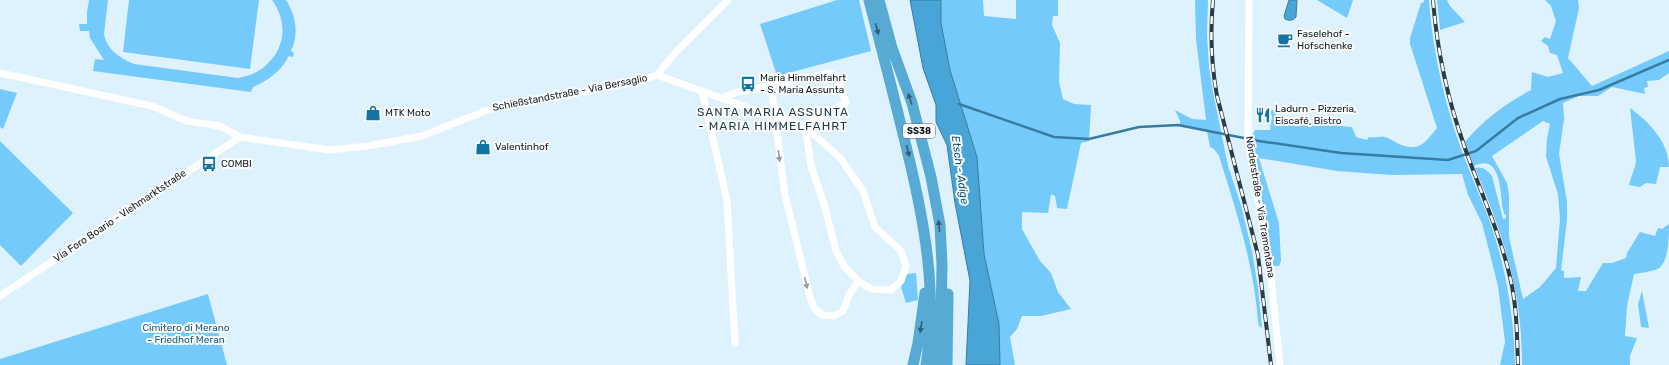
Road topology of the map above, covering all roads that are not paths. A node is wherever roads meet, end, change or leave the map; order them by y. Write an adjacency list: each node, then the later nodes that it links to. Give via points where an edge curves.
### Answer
1 (728, 0): 6 (street, via 675,53)
2 (869, 0): 14 (highway, SS38, one-way to 14, via 916,184)
3 (879, 0): 13 (highway, SS38, one-way to 3, via 940,225 931,177 912,104 892,48)
4 (1249, 0): 22 (street, Nörderstraße - Via Tramontana, via 1248,141 1270,267)
5 (0, 73): 12 (street, Schießstandstraße - Via Bersaglio, via 152,106 187,121 220,126)
6 (657, 75): 8 (street, Schießstandstraße - Via Bersaglio); 12 (street, Schießstandstraße - Via Bersaglio, via 636,82 490,109 422,136 368,146 329,150)
7 (771, 85): 9 (street); 10 (street); 11 (street, via 830,73 837,77 846,103)
8 (702, 91): 9 (street, Schießstandstraße - Via Bersaglio); 17 (street, via 727,200)
9 (721, 98): 10 (street, Schießstandstraße - Via Bersaglio)
10 (774, 117): 11 (street, Schießstandstraße - Via Bersaglio); 15 (street, one-way to 15, via 785,194 814,308 822,315 834,316 843,311)
11 (805, 126): 15 (street, via 811,166 836,251 844,266); 15 (street, via 840,159 863,191 875,227 901,251 906,266 901,280 891,290 872,289)
12 (240, 137): 16 (street, Via Foro Boario - Viehmarktstraße)
13 (942, 265): 20 (highway, SS38); 21 (highway, via 948,284)
14 (929, 275): 18 (highway, one-way to 18); 19 (highway, SS38, via 932,313)
15 (858, 281)
16 (0, 296)
17 (734, 343)
18 (913, 365)
19 (926, 365)
20 (937, 365)
21 (947, 365)
22 (1280, 365)

